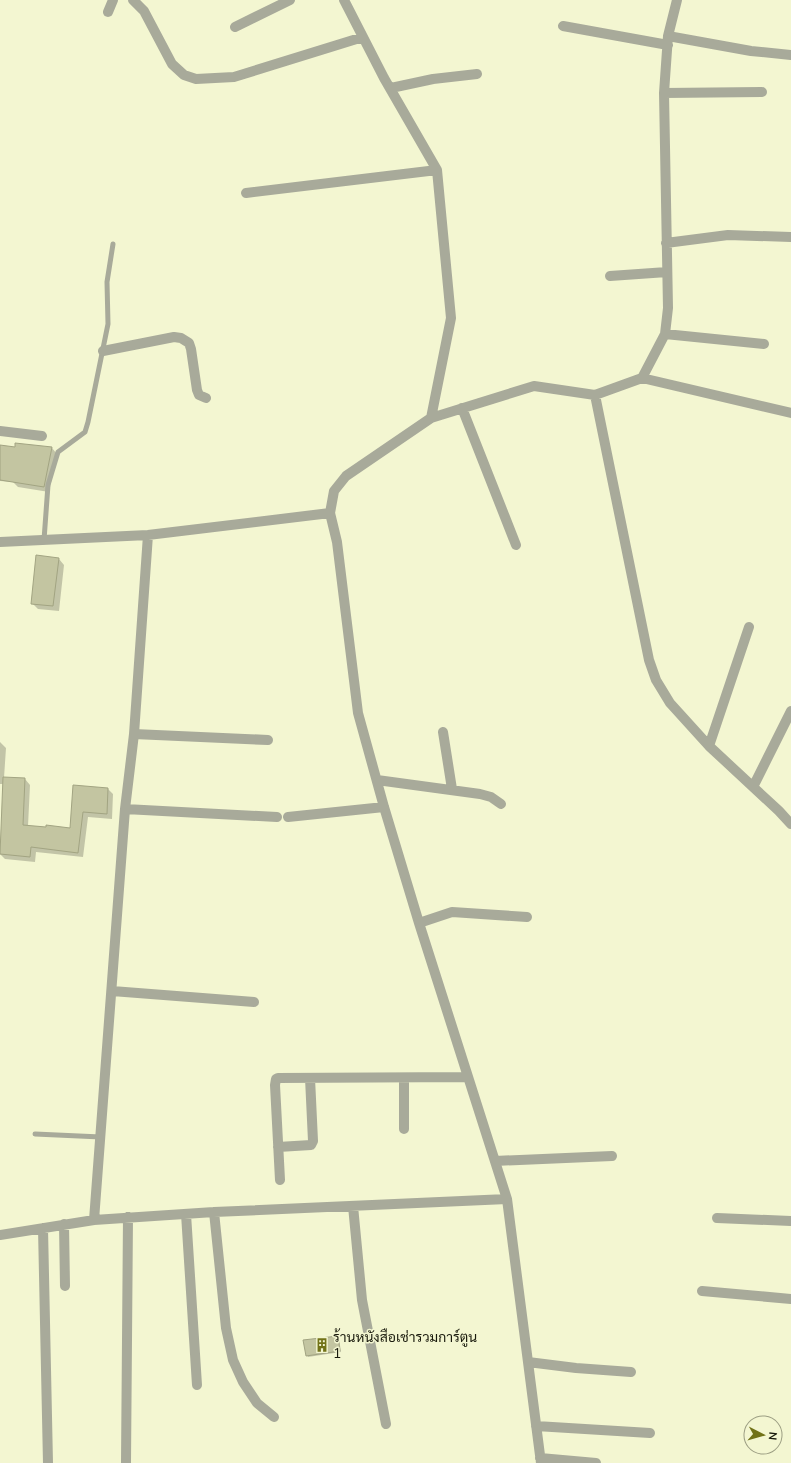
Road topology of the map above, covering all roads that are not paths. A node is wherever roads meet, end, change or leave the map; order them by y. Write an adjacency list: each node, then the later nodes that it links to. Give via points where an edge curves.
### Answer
1 (113, 0): 6 (street)
2 (132, 0): 9 (street, via 144,11 172,64 184,75 196,79 234,77)
3 (290, 0): 8 (street)
4 (344, 0): 9 (street)
5 (677, 0): 10 (street)
6 (108, 12)
7 (563, 26): 10 (street)
8 (234, 27)
9 (363, 37): 13 (street)
10 (668, 40): 11 (street); 15 (street)
11 (791, 55)
12 (477, 74): 13 (street, via 433,79)
13 (391, 88): 16 (street)
14 (762, 92): 15 (street)
15 (664, 93): 19 (street)
16 (437, 170): 17 (street); 31 (street, via 451,318)
17 (246, 193)
18 (791, 237): 19 (street, via 728,235)
19 (666, 243): 21 (street)
20 (113, 244): 25 (lane, via 107,282 108,324)
21 (667, 272): 22 (street); 23 (street, via 668,308)
22 (610, 276)
23 (665, 334): 24 (street); 26 (street)
24 (764, 344)
25 (103, 351): 28 (street, via 174,337 181,338 189,342 197,390 199,395); 36 (lane, via 85,432 58,452 48,485)
26 (642, 378): 27 (street); 30 (street)
27 (595, 395): 29 (street, via 534,386); 44 (street, via 649,660 656,680 670,703)
28 (206, 398)
29 (462, 408): 31 (street); 38 (street)
30 (791, 413)
31 (431, 418): 34 (street, via 346,476 334,491)
32 (0, 431): 33 (street)
33 (42, 436)
34 (330, 513): 35 (street); 45 (street, via 337,542 358,713)
35 (148, 535): 36 (street); 42 (street)
36 (44, 540): 37 (street)
37 (0, 542)
38 (516, 545)
39 (749, 627): 44 (street)
40 (791, 711): 46 (street)
41 (443, 732): 47 (street)
42 (134, 734): 43 (street); 50 (street)
43 (268, 740)
44 (709, 746): 46 (street)
45 (377, 780): 47 (street); 49 (street)
46 (753, 787): 53 (street)
47 (452, 789): 48 (street, via 491,797)
48 (501, 804)
49 (384, 807): 52 (street); 55 (street)
50 (125, 810): 51 (street); 56 (street)
51 (277, 817)
52 (288, 817)
53 (791, 824)
54 (526, 917): 55 (street, via 452,912)
55 (419, 923): 58 (street)
56 (112, 991): 57 (street); 63 (street)
57 (254, 1002)
58 (468, 1077): 60 (street); 66 (street)
59 (310, 1078): 60 (street); 64 (street, via 313,1141 311,1145); 64 (street, via 276,1080)
60 (404, 1078): 61 (street)
61 (404, 1129)
62 (35, 1134): 63 (lane)
63 (101, 1137): 74 (street)
64 (278, 1147): 67 (street)
65 (612, 1156): 66 (street)
66 (495, 1161): 68 (street)
67 (280, 1180)
68 (507, 1198): 69 (street); 82 (street)
69 (353, 1206): 70 (street); 86 (street, via 362,1300)
70 (214, 1212): 71 (street); 85 (street, via 226,1328 233,1360 257,1403)
71 (186, 1214): 72 (street); 84 (street)
72 (128, 1218): 74 (street); 91 (street)
73 (717, 1218): 75 (street)
74 (94, 1220): 76 (street)
75 (791, 1220)
76 (64, 1224): 77 (street); 79 (street)
77 (43, 1228): 78 (street); 90 (street)
78 (0, 1235)
79 (65, 1286)
80 (702, 1292): 81 (street)
81 (791, 1299)
82 (528, 1362): 83 (street); 87 (street)
83 (631, 1372)
84 (197, 1385)
85 (274, 1417)
86 (386, 1424)
87 (536, 1426): 88 (street); 89 (street)
88 (650, 1433)
89 (541, 1460): 92 (street)
90 (48, 1463)
91 (126, 1463)
92 (596, 1463)

